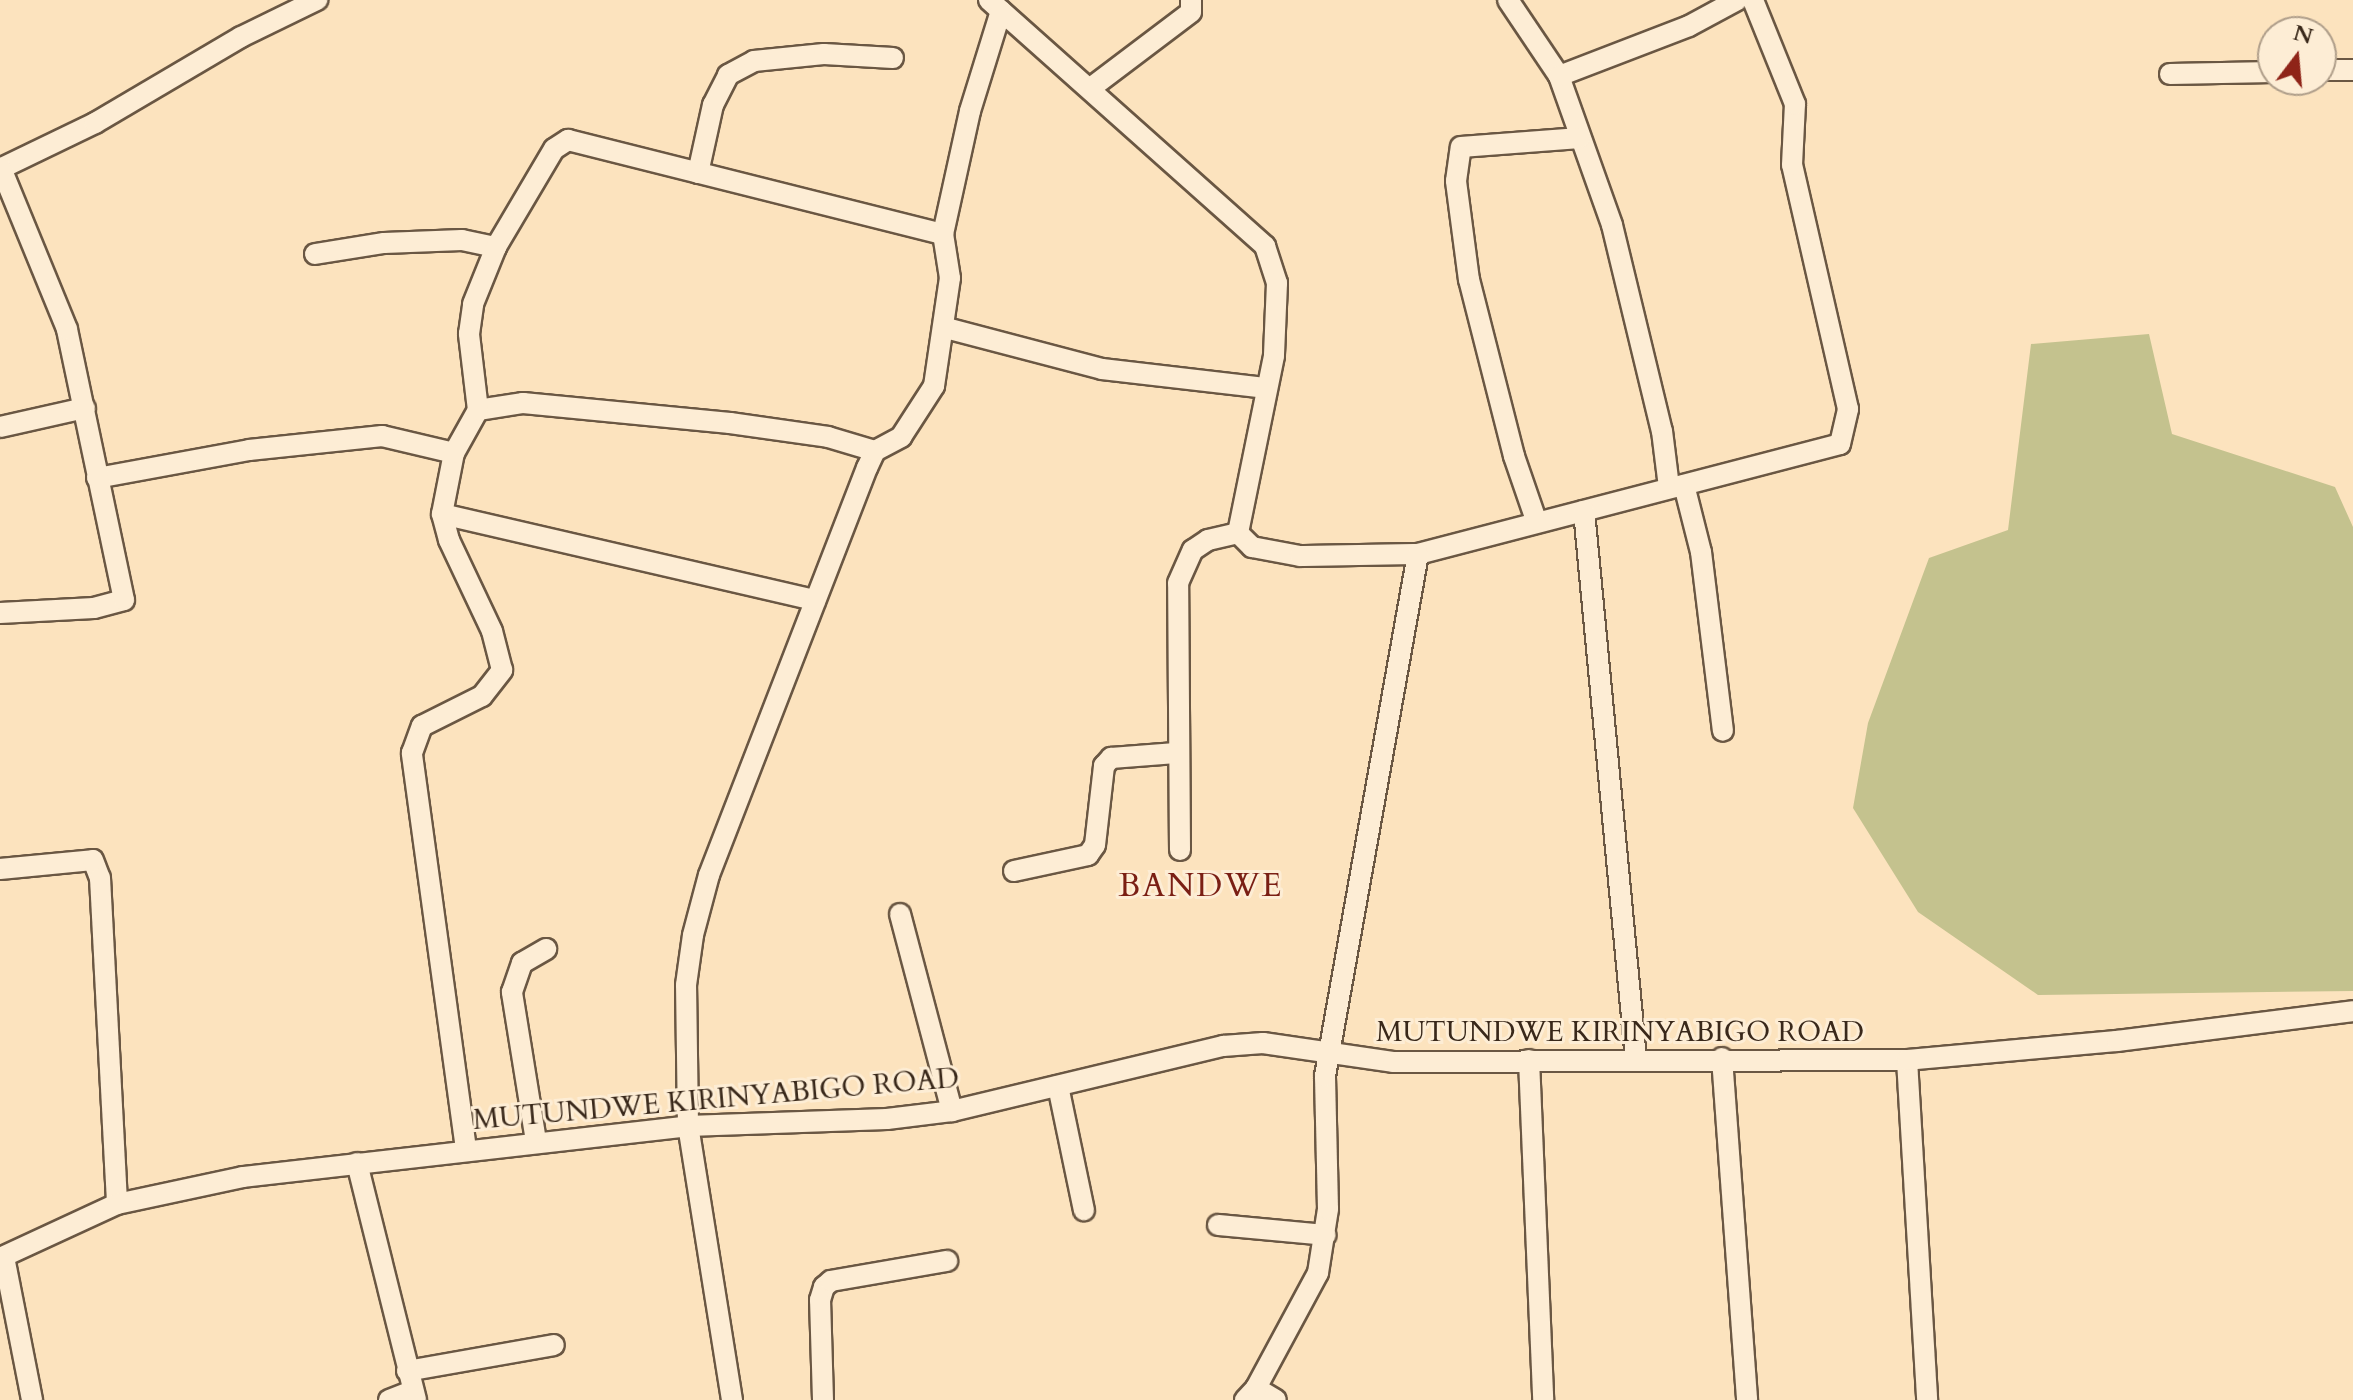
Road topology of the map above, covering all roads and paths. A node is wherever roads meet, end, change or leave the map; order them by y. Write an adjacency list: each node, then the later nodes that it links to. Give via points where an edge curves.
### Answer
1 (317, 0): 13 (street, via 241,37 95,123)
2 (1191, 0): 11 (street, via 1191,12)
3 (1508, 0): 10 (street)
4 (1737, 0): 10 (street, via 1689,26)
5 (1753, 0): 26 (street, via 1795,104 1792,165 1843,377 1847,431 1840,444 1824,450)
6 (995, 6): 11 (street); 15 (street)
7 (893, 58): 14 (street, via 824,54 754,61 728,75 713,105)
8 (2257, 72): 9 (street)
9 (2170, 74)
10 (1559, 76): 12 (street)
11 (1092, 87): 19 (street, via 1265,246 1277,283)
12 (1580, 138): 26 (street, via 1630,294); 29 (street, via 1461,147 1456,181 1469,280)
13 (1, 168): 20 (street, via 67,329)
14 (698, 173): 15 (street); 16 (street, via 568,140 554,149)
15 (943, 234): 18 (street, via 950,278)
16 (496, 247): 17 (street, via 462,240 384,243); 21 (street, via 473,304 469,334)
17 (315, 254)
18 (946, 328): 19 (street, via 1102,369); 23 (street, via 934,386 901,437)
19 (1267, 388): 30 (street)
20 (85, 408): 22 (street); 25 (street)
21 (478, 410): 23 (street, via 523,403 743,424 828,437); 24 (street)
22 (0, 427)
23 (875, 451): 32 (street)
24 (454, 453): 25 (street, via 382,436 249,450); 28 (street)
25 (97, 478): 33 (street, via 124,600 94,608)
26 (1677, 486): 27 (street); 34 (street, via 1701,552)
27 (1584, 511): 29 (street); 44 (street)
28 (442, 514): 32 (street); 51 (street, via 492,631 502,670 482,696 422,726 412,753)
29 (1536, 520): 31 (street)
30 (1238, 533): 31 (street, via 1252,547 1300,556); 35 (street, via 1208,540 1193,550 1178,583)
31 (1418, 554): 42 (street)
32 (815, 600): 49 (street, via 709,875 693,935 686,985)
33 (0, 613)
34 (1723, 731)
35 (1176, 753): 36 (street); 38 (street, via 1111,758 1104,766 1095,845 1088,855)
36 (1180, 850)
37 (0, 869): 53 (street, via 93,860 100,878)
38 (1014, 871)
39 (900, 914): 48 (street)
40 (546, 949): 50 (street, via 522,963 512,992)
41 (2353, 1011): 46 (street, MUTUNDWE KIRINYABIGO ROAD, via 2117,1041)
42 (1329, 1054): 45 (street, MUTUNDWE KIRINYABIGO ROAD, via 1393,1062); 47 (street, MUTUNDWE KIRINYABIGO ROAD, via 1263,1043 1223,1046); 56 (street)
43 (1722, 1058): 44 (street, MUTUNDWE KIRINYABIGO ROAD); 46 (street, MUTUNDWE KIRINYABIGO ROAD); 68 (street)
44 (1636, 1059): 45 (street, MUTUNDWE KIRINYABIGO ROAD)
45 (1529, 1060): 67 (street)
46 (1907, 1060): 69 (street)
47 (1058, 1086): 48 (street, MUTUNDWE KIRINYABIGO ROAD); 54 (street)
48 (952, 1111): 49 (street, MUTUNDWE KIRINYABIGO ROAD, via 887,1119)
49 (688, 1126): 50 (street, MUTUNDWE KIRINYABIGO ROAD); 64 (street)
50 (536, 1141): 51 (street, MUTUNDWE KIRINYABIGO ROAD)
51 (466, 1149): 52 (street, MUTUNDWE KIRINYABIGO ROAD)
52 (357, 1163): 53 (street, MUTUNDWE KIRINYABIGO ROAD, via 243,1177); 60 (street)
53 (117, 1204): 57 (street, MUTUNDWE KIRINYABIGO ROAD)
54 (1084, 1210)
55 (1218, 1225): 56 (street)
56 (1326, 1235): 61 (street, via 1318,1273)
57 (2, 1257): 62 (street)
58 (947, 1261): 65 (street, via 831,1281 824,1287)
59 (554, 1345): 60 (street)
60 (412, 1387): 63 (street)
61 (1250, 1394): 66 (street)
62 (32, 1400)
63 (389, 1400)
64 (732, 1400)
65 (823, 1400)
66 (1276, 1400)
67 (1543, 1400)
68 (1747, 1400)
69 (1927, 1400)

